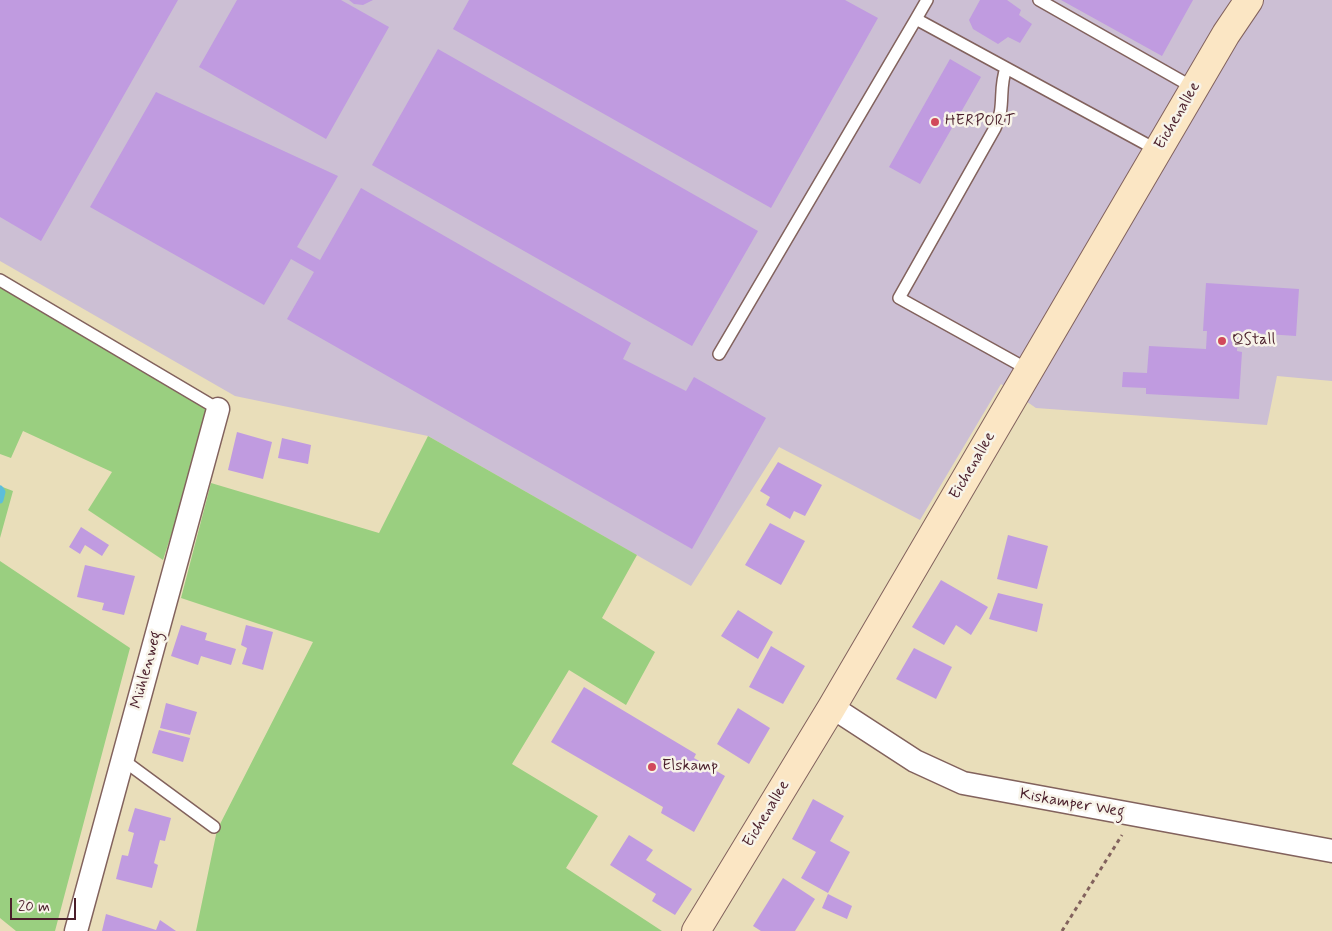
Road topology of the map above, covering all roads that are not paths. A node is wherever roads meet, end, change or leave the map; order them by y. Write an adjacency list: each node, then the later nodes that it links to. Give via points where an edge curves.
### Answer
1 (927, 0): 4 (lane)
2 (1039, 0): 6 (lane)
3 (1249, 0): 6 (street, Eichenallee)
4 (916, 19): 5 (lane); 9 (lane)
5 (1006, 68): 7 (lane); 10 (lane, via 1002,79 1001,116 899,298)
6 (1194, 88): 7 (street, Eichenallee)
7 (1157, 150): 10 (street, Eichenallee)
8 (0, 280): 11 (lane)
9 (719, 354)
10 (1029, 370): 12 (street, Eichenallee)
11 (218, 409): 13 (street, Mühlenweg)
12 (832, 707): 15 (street, Kiskamper Weg, via 915,761 964,783); 17 (street, Eichenallee)
13 (123, 760): 14 (lane); 16 (street, Mühlenweg)
14 (214, 827)
15 (1332, 850)
16 (76, 931)
17 (696, 931)

